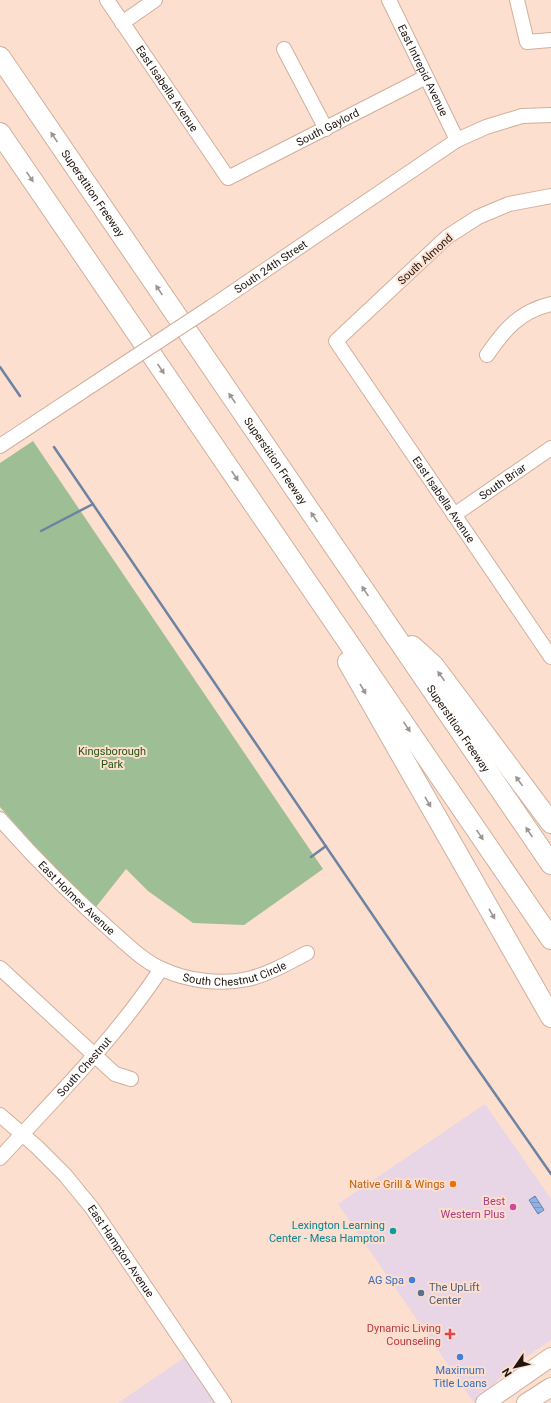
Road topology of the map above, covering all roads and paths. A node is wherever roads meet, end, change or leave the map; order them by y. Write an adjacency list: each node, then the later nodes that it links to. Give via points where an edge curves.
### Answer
1 (106, 0): 5 (street, East Isabella Avenue)
2 (155, 0): 5 (street)
3 (389, 0): 9 (street, East Intrepid Avenue)
4 (518, 0): 6 (street, via 527,42)
5 (122, 23): 14 (street, East Isabella Avenue)
6 (551, 40)
7 (284, 49): 11 (street)
8 (0, 57): 23 (highway, Superstition Freeway, one-way to 8)
9 (426, 77): 11 (street, South Gaylord); 13 (street, East Intrepid Avenue)
10 (551, 115): 13 (street, South 24th Street, via 522,116 486,127)
11 (326, 129): 14 (street, South Gaylord)
12 (0, 133): 22 (highway, one-way to 22)
13 (457, 140): 19 (street, South 24th Street, bridge)
14 (228, 178)
15 (551, 196): 17 (street, South Almond, via 509,204 478,217 453,233)
16 (551, 304): 18 (street, via 521,316 502,333)
17 (336, 341): 21 (street, East Isabella Avenue)
18 (487, 355)
19 (0, 446)
20 (551, 448): 21 (street, South Briar)
21 (454, 515): 24 (street, East Isabella Avenue)
22 (274, 533): 28 (highway, one-way to 28); 32 (highway, one-way to 32)
23 (387, 624): 26 (highway, one-way to 23, via 434,666); 27 (highway, Superstition Freeway, one-way to 23)
24 (551, 657)
25 (0, 819): 31 (street, East Holmes Avenue, via 96,918)
26 (551, 823)
27 (551, 864)
28 (551, 939)
29 (307, 953): 31 (street, South Chestnut Circle, via 266,973 247,979 204,981)
30 (0, 968): 33 (street)
31 (161, 969): 33 (street, South Chestnut, via 127,1018)
32 (551, 1017)
33 (94, 1056): 34 (street, via 115,1074); 36 (street, South Chestnut)
34 (131, 1079)
35 (0, 1115): 36 (street, East Hampton Avenue)
36 (22, 1134): 37 (street, South Chestnut); 40 (street, East Hampton Avenue, via 65,1175 92,1208)
37 (0, 1158)
38 (551, 1357): 41 (main road)
39 (551, 1387): 42 (main road)
40 (224, 1403)
41 (485, 1403)
42 (526, 1403)

